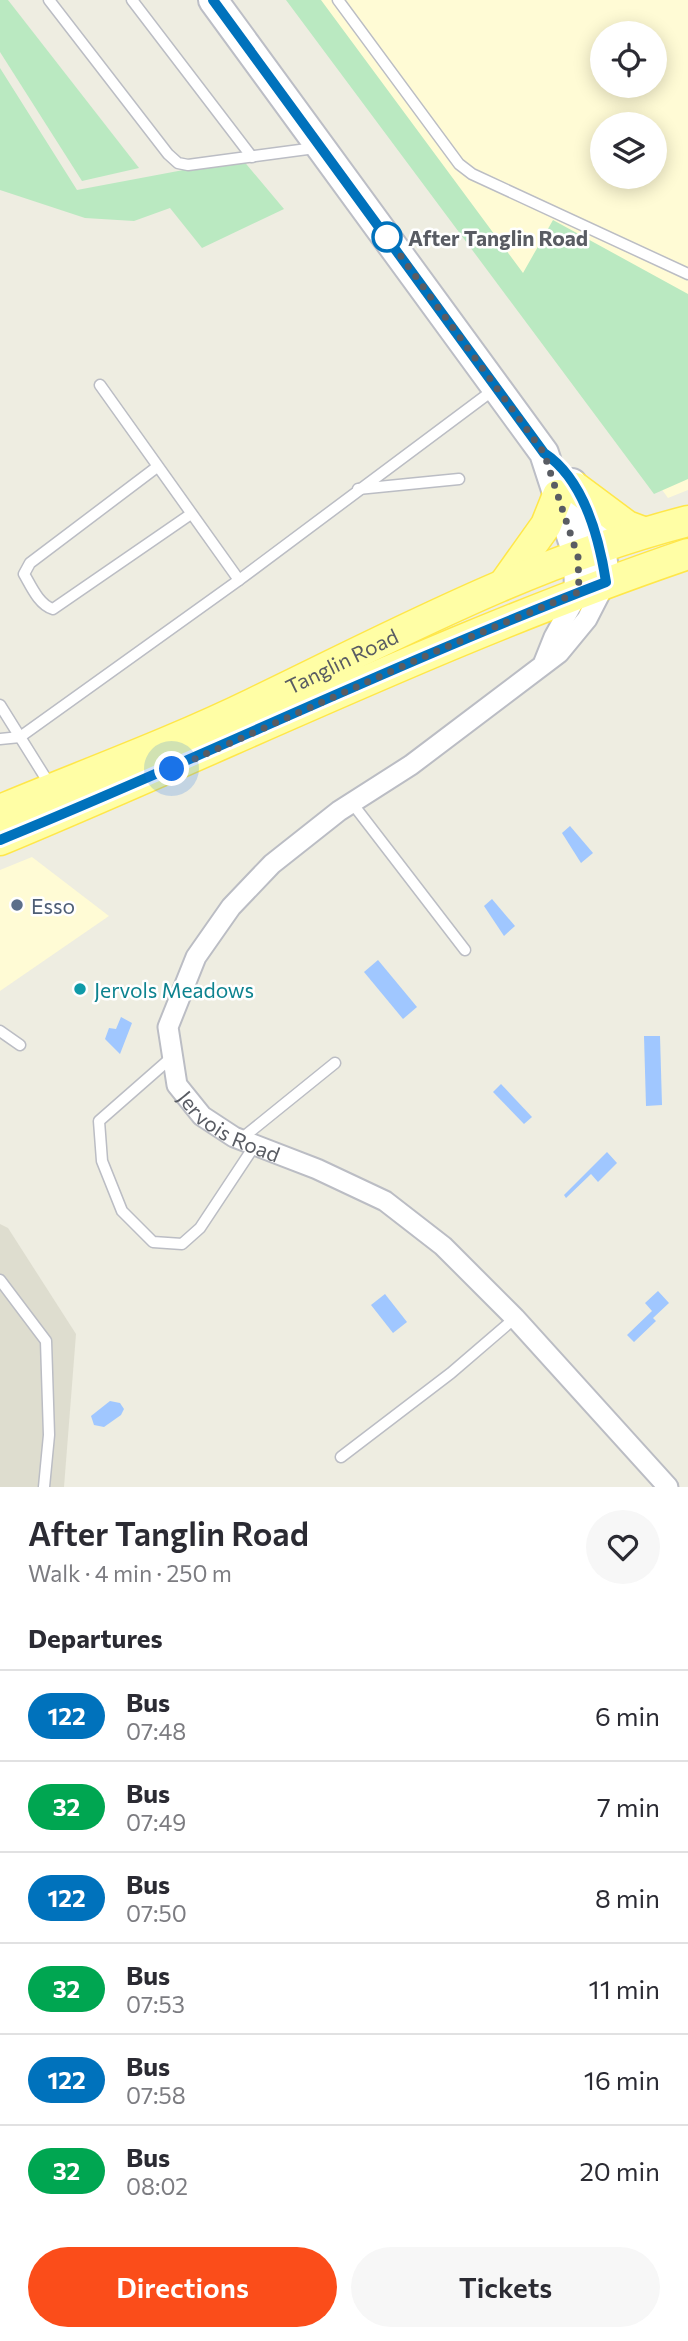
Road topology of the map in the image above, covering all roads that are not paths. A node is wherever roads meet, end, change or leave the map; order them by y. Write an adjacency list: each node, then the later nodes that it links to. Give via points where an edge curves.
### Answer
1 (50, 0): 6 (lane, via 178,163)
2 (132, 0): 6 (lane)
3 (214, 0): 5 (street)
4 (338, 0): 7 (lane, via 459,164)
5 (321, 147): 6 (lane); 9 (street)
6 (252, 157)
7 (688, 274)
8 (100, 386): 10 (lane)
9 (496, 388): 12 (lane); 13 (street, via 544,453 559,463)
10 (157, 467): 14 (lane); 14 (lane, via 30,563 24,574 31,587 46,607 53,608)
11 (459, 478): 12 (lane)
12 (357, 489): 19 (lane)
13 (567, 492): 16 (main road); 17 (street); 20 (main road)
14 (191, 514): 19 (lane)
15 (688, 521): 16 (main road, Tanglin Road)
16 (643, 532): 17 (main road, Tanglin Road)
17 (590, 553): 20 (main road, Tanglin Road); 21 (street)
18 (688, 554): 21 (main road, Tanglin Road)
19 (239, 580): 24 (lane)
20 (504, 584): 26 (main road, Tanglin Road)
21 (592, 587): 22 (street, Jervois Road, via 554,637); 22 (street, Jervois Road, via 575,638); 26 (main road, Tanglin Road)
22 (544, 662): 27 (street, Jervois Road, via 411,765)
23 (0, 705): 24 (lane)
24 (20, 737): 25 (lane); 26 (lane)
25 (0, 739)
26 (59, 801): 28 (main road, Tanglin Road); 29 (main road, Tanglin Road)
27 (352, 803): 30 (lane); 33 (street, Jervois Road, via 272,864 224,917 196,957 169,1027)
28 (0, 810)
29 (0, 841)
30 (465, 950)
31 (0, 1031): 32 (lane)
32 (20, 1045)
33 (173, 1057): 35 (street, Jervois Road, via 177,1085 202,1116); 35 (lane, via 99,1121 102,1160 122,1211 153,1242 182,1244 200,1228)
34 (335, 1063): 35 (lane)
35 (248, 1142): 37 (street, Jervois Road, via 385,1201 443,1246)
36 (0, 1280): 39 (lane, via 46,1341 49,1435)
37 (515, 1318): 38 (lane); 40 (street, Jervois Road)
38 (341, 1457)
39 (44, 1487)
40 (668, 1487)

